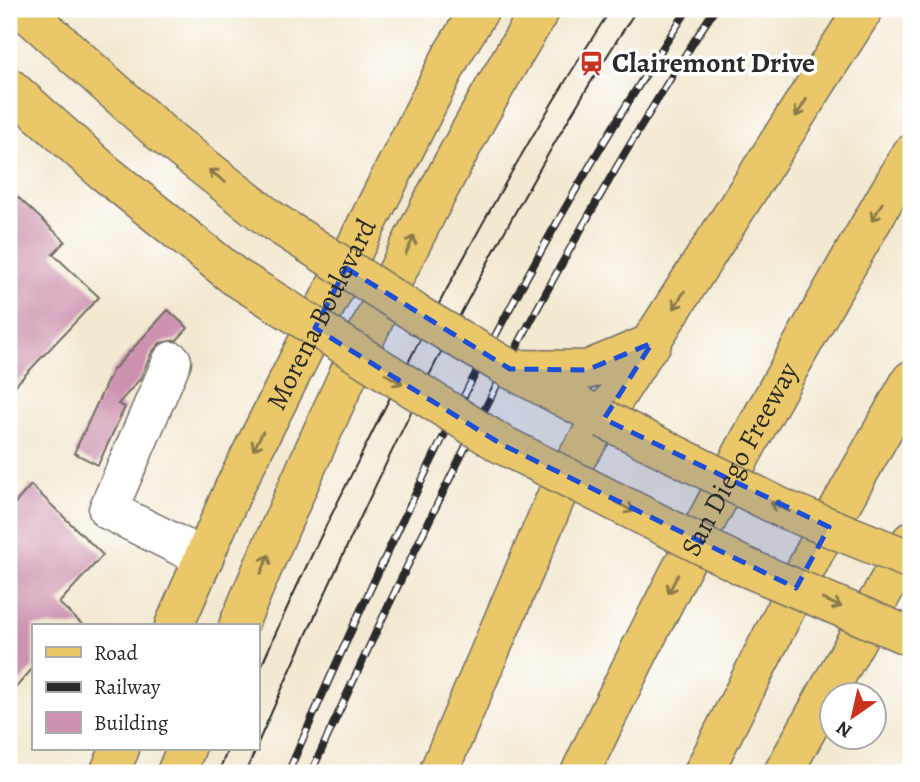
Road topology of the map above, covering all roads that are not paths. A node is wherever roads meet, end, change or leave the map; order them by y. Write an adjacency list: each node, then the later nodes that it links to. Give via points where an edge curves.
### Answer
1 (23, 9): 9 (main road, one-way to 1, bridge, via 270,219 161,133)
2 (480, 9): 14 (main road, Morena Boulevard, one-way to 14, via 453,53 234,488)
3 (541, 9): 17 (main road, Morena Boulevard, one-way to 3, via 415,233)
4 (864, 9): 7 (main road, one-way to 7)
5 (9, 87): 12 (main road, one-way to 12, bridge, via 104,172 234,276 501,444)
6 (911, 154): 25 (main road, San Diego Freeway, one-way to 25, via 805,335 637,652)
7 (652, 343): 9 (main road, via 587,370); 11 (main road)
8 (172, 361): 14 (lane, via 108,510)
9 (510, 369): 11 (main road)
10 (911, 380): 26 (main road, via 815,551)
11 (604, 419): 12 (main road); 15 (main road, one-way to 11, bridge, via 784,509)
12 (565, 476): 18 (main road, one-way to 18, bridge, via 743,566); 24 (main road)
13 (911, 541): 19 (main road)
14 (204, 558): 16 (main road, Morena Boulevard)
15 (911, 561)
16 (175, 624)
17 (239, 624)
18 (911, 637)
19 (814, 720): 27 (main road); 28 (main road)
20 (120, 750): 22 (main road)
21 (186, 750): 23 (main road)
22 (109, 773)
23 (176, 773)
24 (438, 773)
25 (580, 773)
26 (703, 773)
27 (783, 773)
28 (800, 773)

